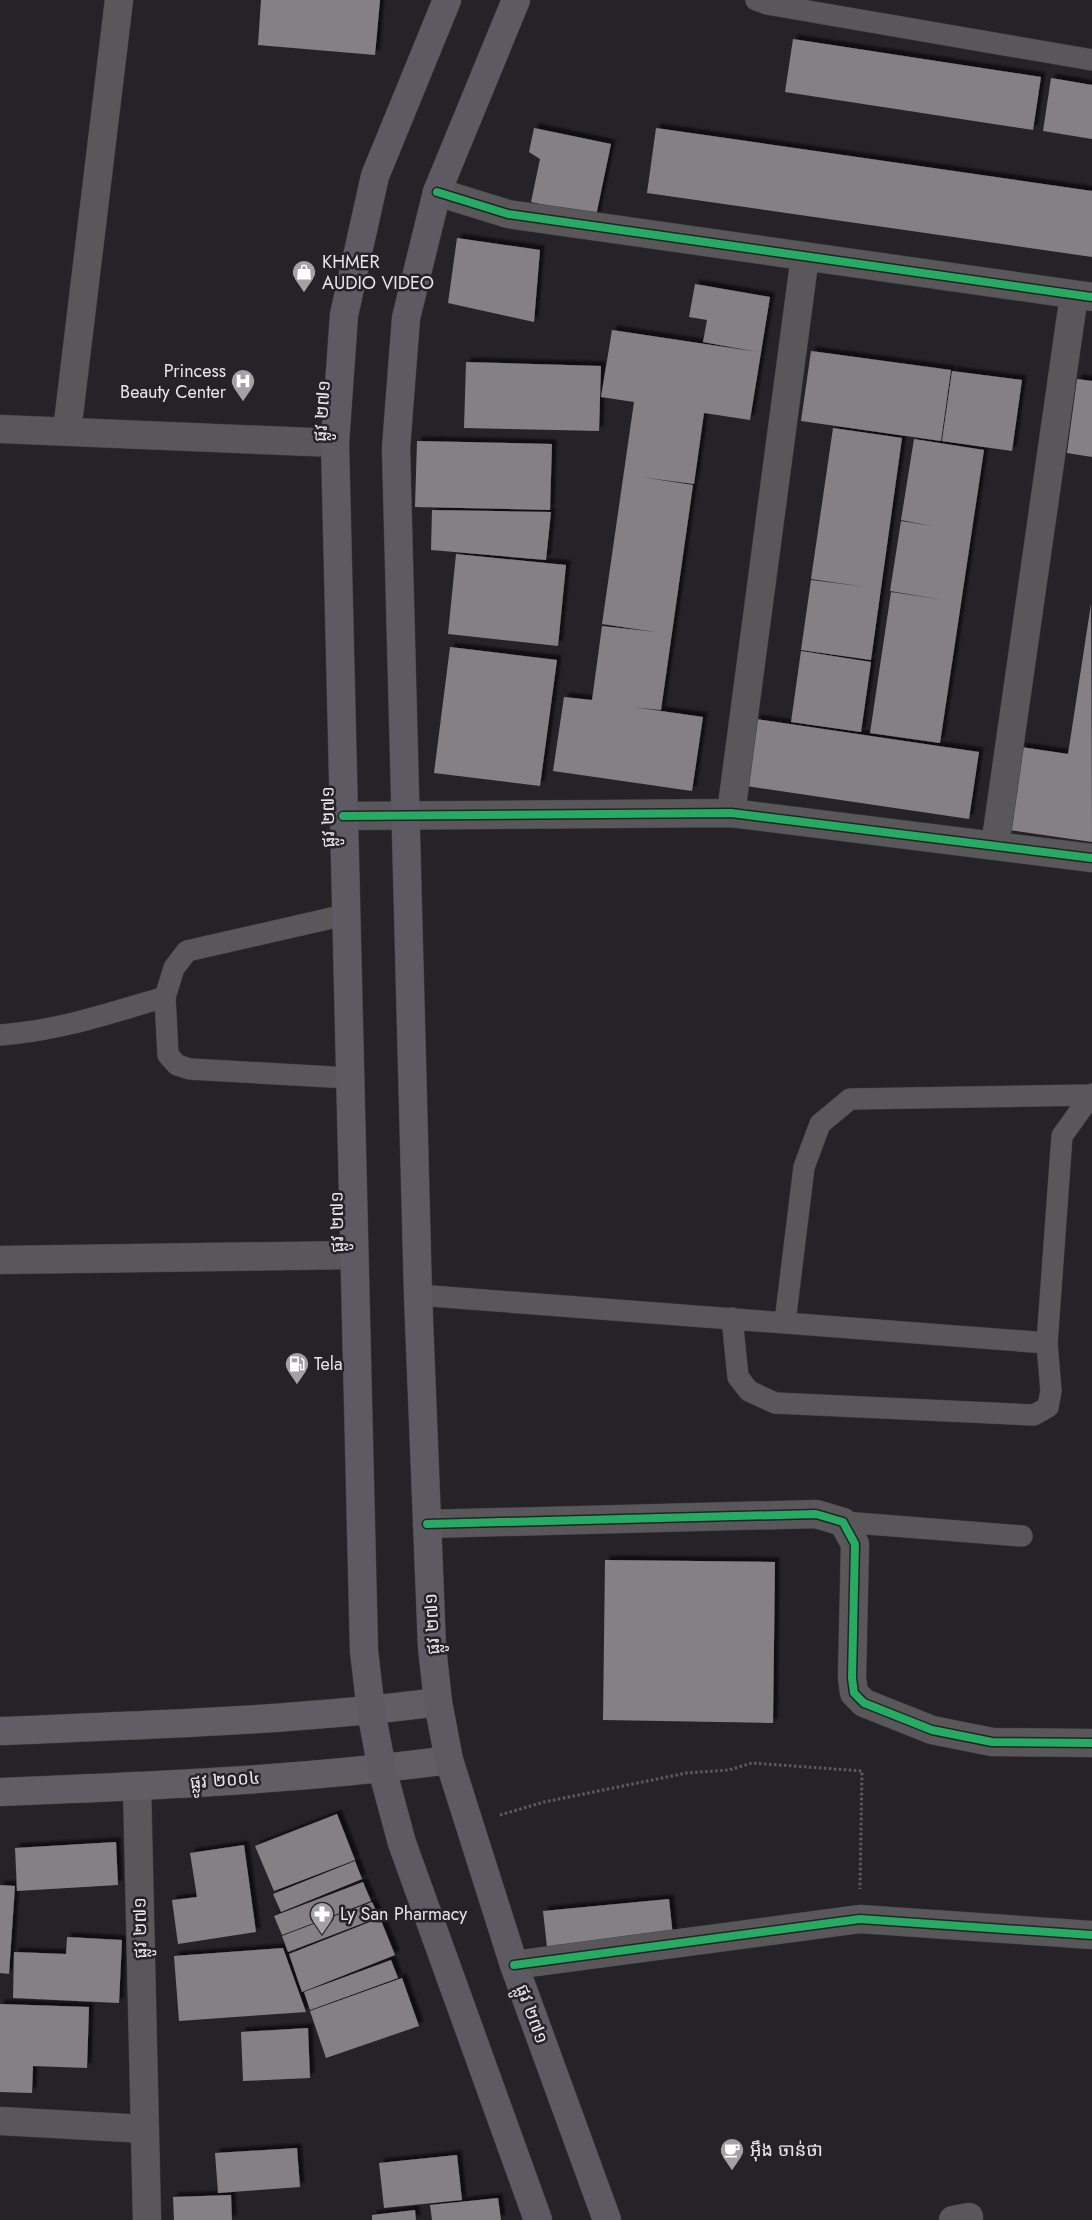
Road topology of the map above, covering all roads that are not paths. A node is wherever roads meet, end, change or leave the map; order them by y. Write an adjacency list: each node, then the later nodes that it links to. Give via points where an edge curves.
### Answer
1 (119, 0): 10 (street)
2 (447, 0): 11 (main road, ផ្លូវ ២៧១, via 375,176 344,315)
3 (516, 0): 6 (main road, ផ្លូវ ២៧១)
4 (756, 0): 5 (lane)
5 (1092, 60)
6 (437, 192): 7 (street, via 508,214); 14 (main road, ផ្លូវ ២៧១, via 406,318 396,448)
7 (805, 256): 8 (street); 12 (street)
8 (1083, 296): 15 (street)
9 (0, 429): 10 (street)
10 (67, 431): 11 (street)
11 (335, 443): 13 (main road, ផ្លូវ ២៧១)
12 (731, 812): 14 (street); 15 (street)
13 (343, 816): 14 (street); 17 (main road, ផ្លូវ ២៧១)
14 (406, 816): 24 (main road, ផ្លូវ ២៧១)
15 (995, 846): 16 (street)
16 (1092, 858)
17 (345, 915): 18 (lane, via 187,951 174,968); 20 (main road, ផ្លូវ ២៧១)
18 (165, 997): 19 (lane, via 73,1025); 20 (lane, via 168,1055 177,1065 190,1069)
19 (0, 1035)
20 (349, 1078): 22 (main road, ផ្លូវ ២៧១)
21 (1091, 1094): 26 (lane, via 850,1099 820,1124 804,1167); 27 (lane, via 1062,1136)
22 (353, 1255): 23 (street); 32 (main road, ផ្លូវ ២៧១, via 364,1651)
23 (0, 1260)
24 (418, 1295): 25 (lane); 29 (main road, ផ្លូវ ២៧១)
25 (732, 1318): 26 (lane); 27 (lane, via 738,1378 748,1391 775,1403 1034,1415 1048,1407 1051,1391)
26 (785, 1322): 27 (lane)
27 (1047, 1343)
28 (843, 1522): 29 (street, via 816,1514); 30 (lane); 34 (street, via 855,1544 852,1678 854,1693 864,1703 932,1730 992,1742)
29 (428, 1524): 31 (main road, ផ្លូវ ២៧១, via 432,1647)
30 (1022, 1536)
31 (438, 1702): 32 (main road); 35 (main road, ផ្លូវ ២៧១)
32 (371, 1711): 33 (main road); 36 (main road, ផ្លូវ ២៧១)
33 (0, 1730)
34 (1092, 1743)
35 (449, 1760): 36 (main road, ផ្លូវ ២០០៤); 40 (main road, ផ្លូវ ២៧១)
36 (382, 1769): 37 (main road, ផ្លូវ ២០០៤); 44 (main road, ផ្លូវ ២៧១, via 402,1842)
37 (137, 1786): 38 (main road, ផ្លូវ ២០០៤); 42 (street, ផ្លូវ ២៧១)
38 (0, 1792)
39 (1092, 1935): 40 (street, via 860,1919)
40 (514, 1965): 45 (main road, ផ្លូវ ២៧១)
41 (0, 2121): 42 (street)
42 (145, 2129): 43 (street, ផ្លូវ ២៧១)
43 (147, 2220)
44 (538, 2220)
45 (607, 2220)

